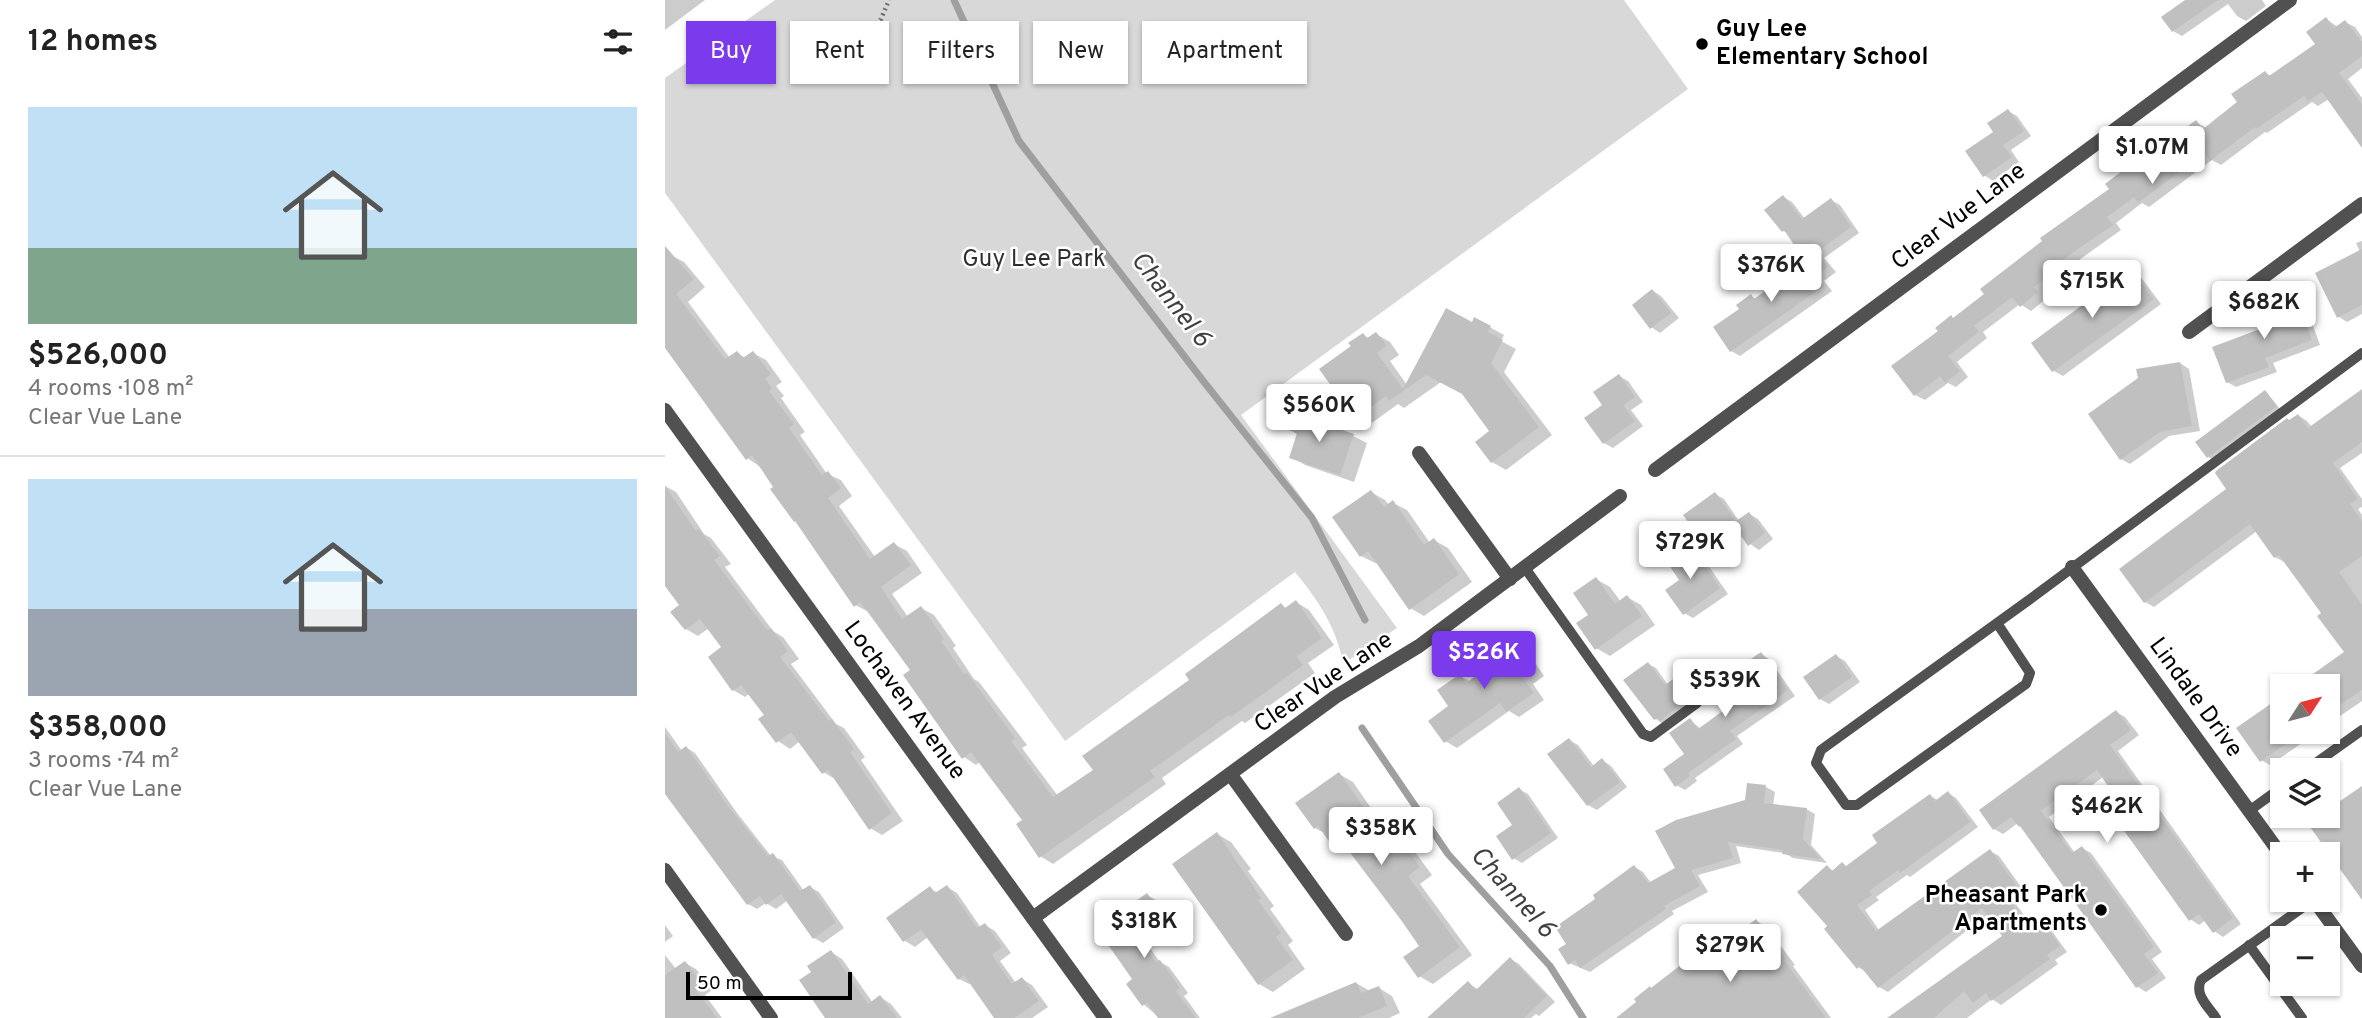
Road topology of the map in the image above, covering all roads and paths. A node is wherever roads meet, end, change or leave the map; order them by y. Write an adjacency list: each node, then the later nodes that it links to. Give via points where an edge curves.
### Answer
1 (889, 0): 3 (path)
2 (2290, 0): 9 (street, Clear Vue Lane)
3 (879, 21)
4 (2362, 204): 5 (street)
5 (2189, 332)
6 (2362, 353): 11 (lane)
7 (665, 410): 25 (street, Lochaven Avenue)
8 (1419, 453): 13 (street)
9 (1655, 470)
10 (1620, 496): 12 (street, Clear Vue Lane)
11 (2072, 566): 14 (lane); 20 (street, Lindale Drive)
12 (1525, 568): 13 (street, Clear Vue Lane); 15 (lane, via 1643,734 1651,737)
13 (1510, 579): 18 (street, Clear Vue Lane, via 1419,646 1335,697)
14 (1997, 623): 14 (lane, via 1821,750 1816,763 1846,805 1857,805 2026,684 2030,673)
15 (1697, 703)
16 (2362, 730): 17 (lane)
17 (2323, 758)
18 (1231, 775): 25 (street, Clear Vue Lane); 26 (street)
19 (2270, 796): 20 (lane)
20 (2249, 811): 21 (street, Lindale Drive)
21 (2272, 842)
22 (665, 870): 29 (street)
23 (2296, 912): 27 (lane)
24 (2322, 912): 28 (street)
25 (1033, 918): 30 (street, Lochaven Avenue)
26 (1346, 934)
27 (2249, 945): 31 (lane, via 2201,980 2199,993); 32 (lane)
28 (2362, 966)
29 (771, 1018)
30 (1105, 1018)
31 (2217, 1018)
32 (2302, 1018)

